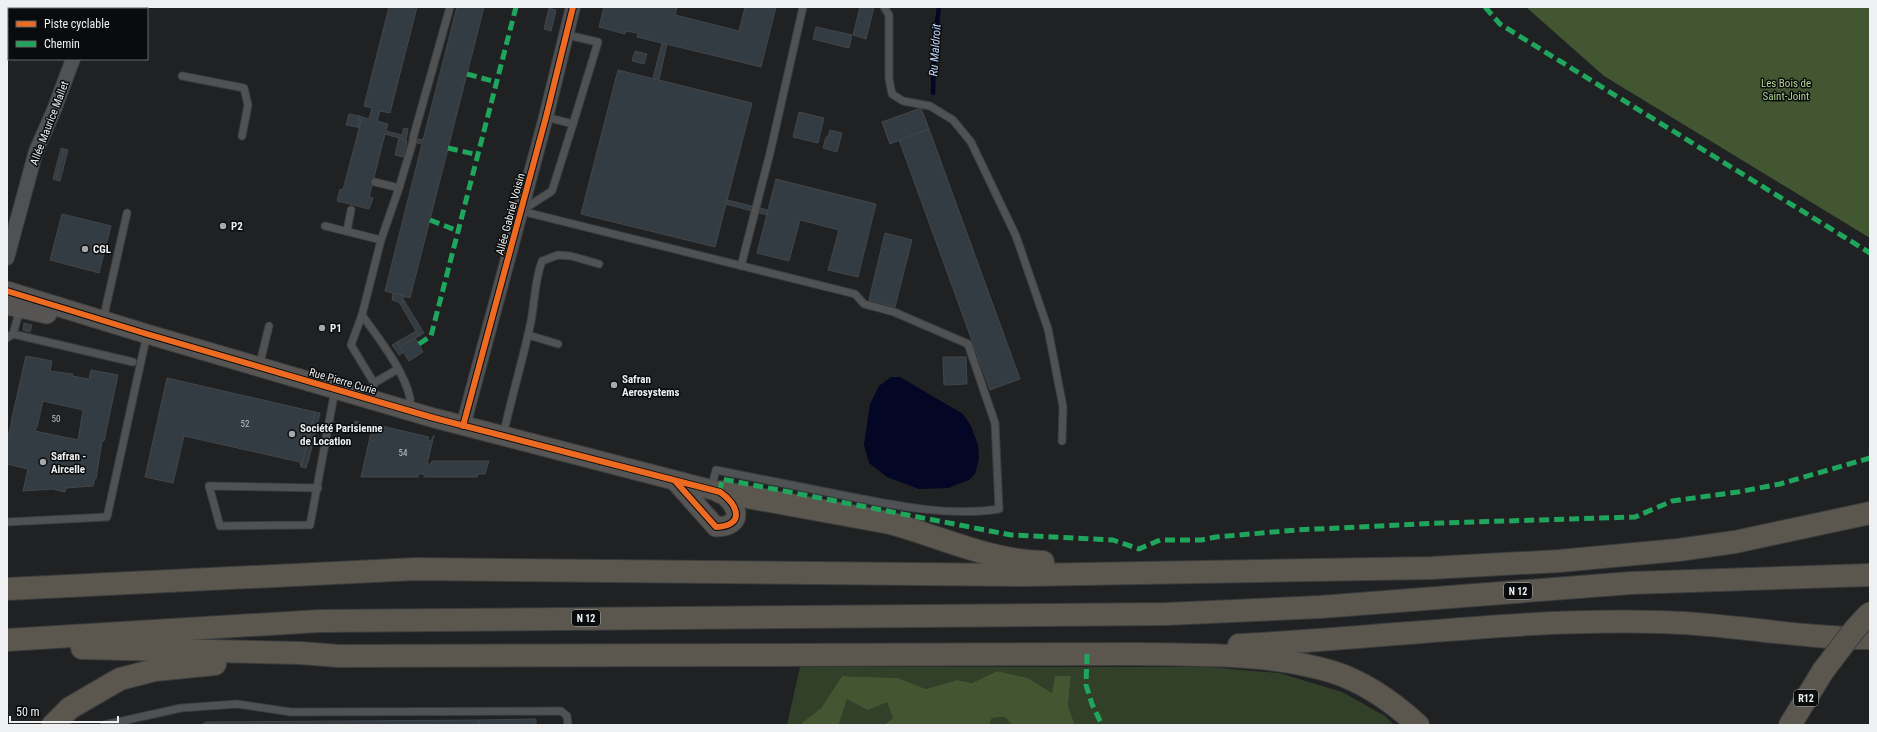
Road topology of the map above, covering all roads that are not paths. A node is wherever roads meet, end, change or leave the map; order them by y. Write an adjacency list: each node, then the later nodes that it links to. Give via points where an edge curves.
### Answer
1 (450, 7): 12 (lane)
2 (573, 7): 5 (street, Allée Gabriel Voisin)
3 (803, 7): 21 (lane, via 770,154)
4 (884, 7): 38 (lane, via 889,15 889,79 892,94 904,101 930,106 954,120 971,142 1016,236 1048,329 1063,408)
5 (567, 35): 8 (street, Allée Gabriel Voisin); 9 (lane, via 598,42)
6 (73, 60): 19 (street, Allée Maurice Mallet, via 36,151)
7 (182, 76): 10 (lane, via 244,88 248,105)
8 (546, 116): 9 (lane); 14 (street, Allée Gabriel Voisin)
9 (573, 124): 14 (lane, via 552,191)
10 (242, 136)
11 (375, 182): 12 (lane)
12 (400, 188): 18 (lane)
13 (351, 210): 17 (lane)
14 (521, 211): 21 (lane); 36 (street, Allée Gabriel Voisin)
15 (127, 213): 24 (lane)
16 (324, 226): 17 (lane)
17 (347, 231): 18 (lane)
18 (381, 240): 23 (lane)
19 (7, 258)
20 (599, 264): 27 (lane, via 558,255 542,261 537,276)
21 (741, 266): 41 (lane, via 855,294 864,304 894,312 968,344 995,423 999,509 979,512 893,505 716,470)
22 (14, 300): 24 (street, Rue Pierre Curie); 26 (street, Rue Pierre Curie); 28 (lane)
23 (362, 315): 32 (lane); 34 (lane, via 351,345)
24 (103, 320): 26 (street, Rue Pierre Curie)
25 (269, 326): 31 (lane)
26 (147, 334): 31 (street, Rue Pierre Curie); 44 (lane, via 107,517)
27 (528, 335): 29 (lane); 37 (lane)
28 (10, 336): 30 (lane)
29 (558, 344)
30 (133, 362)
31 (259, 367): 33 (street, Rue Pierre Curie)
32 (398, 369): 34 (lane); 35 (lane, via 411,400)
33 (335, 390): 34 (street, Rue Pierre Curie); 40 (lane)
34 (372, 391): 35 (street, Rue Pierre Curie)
35 (408, 410): 36 (street, Rue Pierre Curie)
36 (463, 426): 37 (street, Rue Pierre Curie)
37 (503, 436): 39 (street, Rue Pierre Curie)
38 (1062, 441)
39 (676, 482): 41 (street, Rue Pierre Curie); 41 (street, Rue Pierre Curie, via 716,527 724,527 731,524 736,507 730,498)
40 (318, 488): 40 (lane, via 310,525 220,526 209,486)
41 (715, 491): 46 (highway, via 890,523 987,554 1030,562 1078,563)
42 (1870, 504): 45 (highway)
43 (1870, 513): 45 (highway)
44 (7, 522)
45 (1735, 542): 46 (highway, via 1567,561 1431,568)
46 (1102, 574): 48 (highway, via 415,569)
47 (1870, 575): 51 (highway, N 12, via 1630,583 1320,607 1166,614 319,621)
48 (7, 589)
49 (1870, 613): 59 (highway, R12, bridge, via 1823,671)
50 (1870, 638): 53 (highway, via 1782,634 1658,622 1584,623 1172,648)
51 (7, 640)
52 (7, 650): 54 (highway, via 56,648)
53 (1139, 654): 54 (highway); 58 (highway, via 1256,657 1334,672 1367,688)
54 (339, 656): 55 (highway, via 301,661 195,665 154,670 120,679 70,708)
55 (53, 725)
56 (104, 725): 57 (lane, via 181,708 237,704 291,712 561,711 567,716)
57 (568, 725)
58 (1418, 725)
59 (1790, 725)

